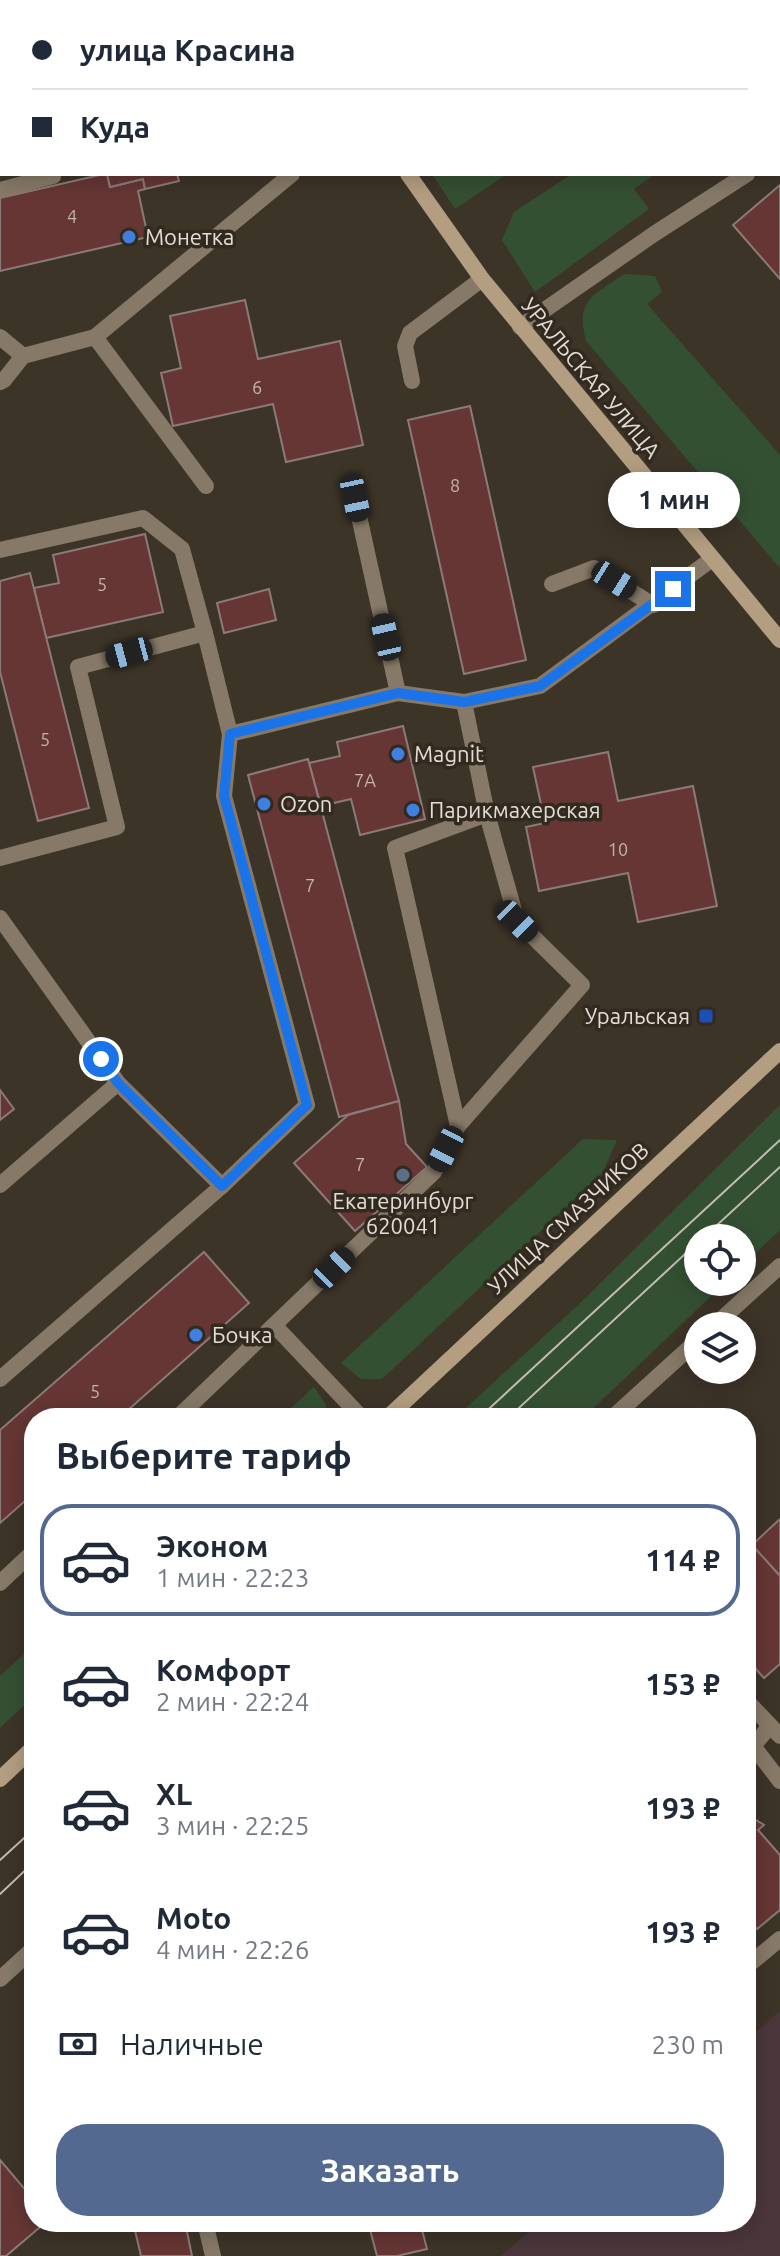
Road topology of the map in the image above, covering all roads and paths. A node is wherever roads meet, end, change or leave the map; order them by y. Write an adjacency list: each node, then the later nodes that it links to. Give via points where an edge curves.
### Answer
1 (53, 176): 5 (street)
2 (290, 176): 9 (street)
3 (409, 176): 6 (street, УРАЛЬСКАЯ УЛИЦА)
4 (744, 176): 7 (street)
5 (0, 190)
6 (482, 279): 7 (street, УРАЛЬСКАЯ УЛИЦА); 11 (street, via 410,333 405,346)
7 (520, 327): 16 (street, УРАЛЬСКАЯ УЛИЦА)
8 (0, 337): 10 (street)
9 (95, 337): 10 (street); 13 (street)
10 (23, 356): 12 (street)
11 (412, 381)
12 (0, 382)
13 (206, 486)
14 (355, 498): 21 (street)
15 (0, 550): 19 (street, via 143,518 182,549)
16 (712, 559): 18 (street); 20 (street, УРАЛЬСКАЯ УЛИЦА)
17 (552, 584): 18 (street, via 594,568)
18 (653, 605): 22 (street, via 540,686)
19 (205, 633): 23 (street); 25 (street, via 78,667 117,827)
20 (780, 640)
21 (398, 693): 22 (street); 23 (street)
22 (464, 702): 24 (street)
23 (230, 734): 31 (street, via 224,796 307,1105)
24 (487, 814): 29 (street, via 395,848); 29 (street, via 517,921 582,985)
25 (0, 858)
26 (0, 918): 28 (street)
27 (780, 1051): 39 (street, УЛИЦА СМАЗЧИКОВ)
28 (118, 1083): 30 (street); 31 (street)
29 (458, 1126): 34 (street, via 434,1172)
30 (0, 1185)
31 (222, 1186): 36 (street)
32 (780, 1266): 33 (street)
33 (729, 1312)
34 (275, 1326): 37 (street); 38 (street)
35 (684, 1353): 40 (street)
36 (0, 1379)
37 (188, 1408)
38 (353, 1408)
39 (398, 1408)
40 (623, 1408)
41 (24, 1560): 42 (street)
42 (0, 1583)
43 (756, 1711): 44 (street)
44 (775, 1731): 45 (street)
45 (756, 1744)
46 (756, 1750): 49 (street)
47 (24, 1756): 48 (street)
48 (0, 1779)
49 (780, 1781)
50 (780, 1939): 52 (street)
51 (24, 1957): 53 (street)
52 (756, 1959)
53 (0, 1979)
54 (207, 2232): 55 (street)
55 (213, 2256)

